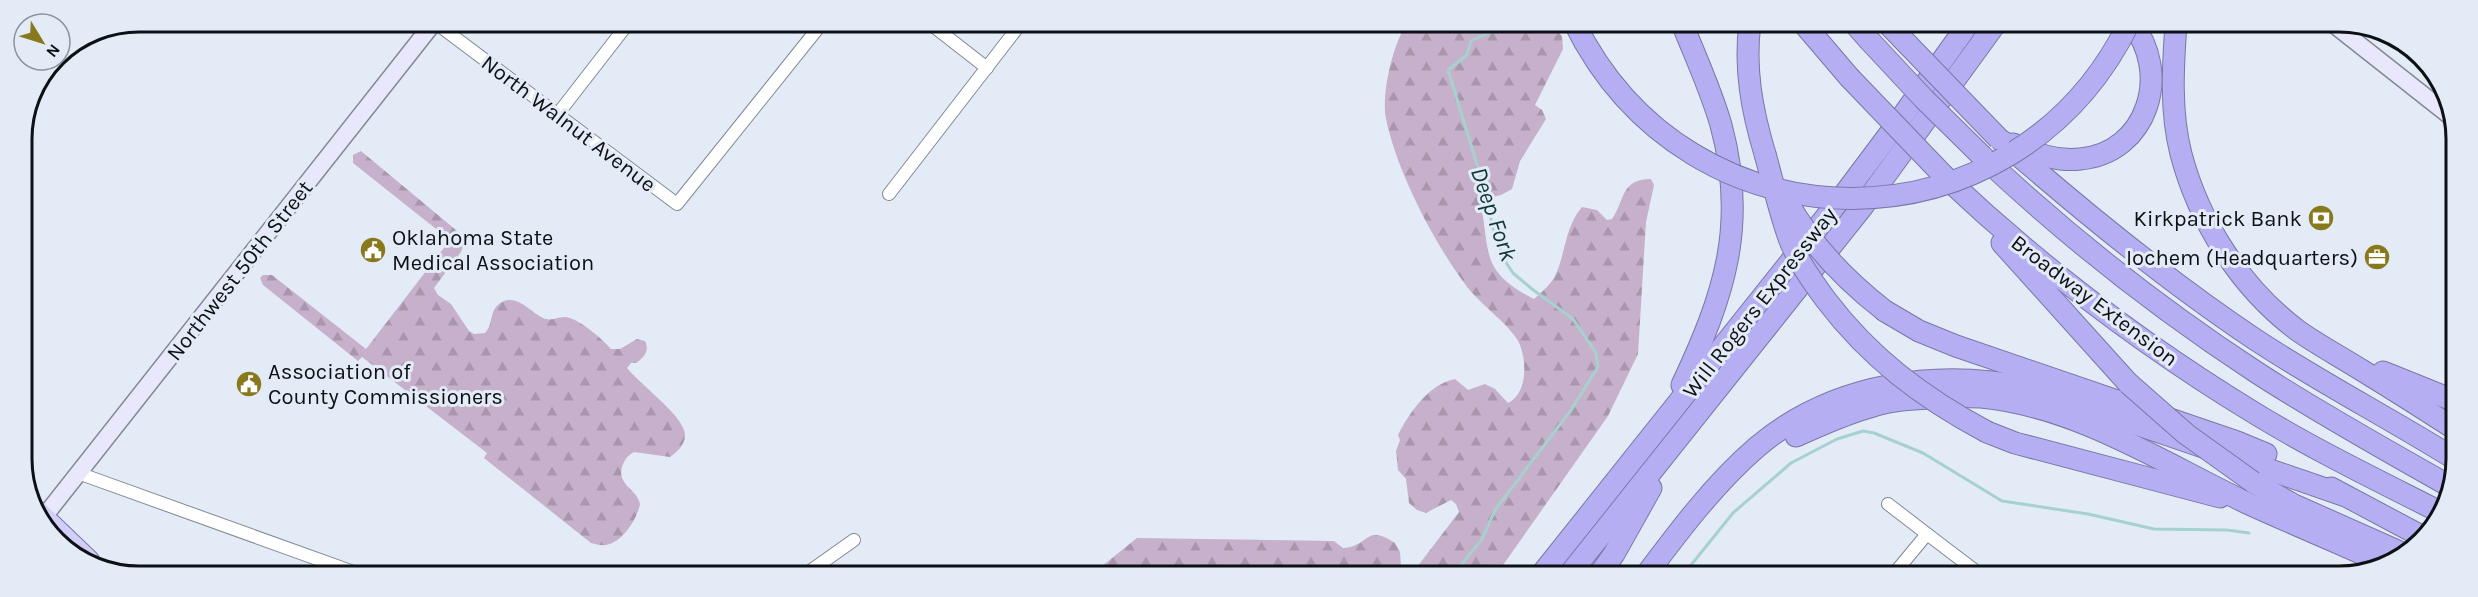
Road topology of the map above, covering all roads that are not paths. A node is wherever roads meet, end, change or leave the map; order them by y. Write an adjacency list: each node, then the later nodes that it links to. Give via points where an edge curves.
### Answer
1 (426, 32): 34 (main road, Northwest 50th Street)
2 (447, 32): 21 (street, North Walnut Avenue)
3 (621, 32): 21 (street)
4 (815, 32): 21 (street, North Walnut Avenue, via 677,204)
5 (941, 32): 19 (street)
6 (1014, 32): 19 (street)
7 (1579, 32): 15 (highway, bridge, via 1617,91 1644,120 1675,144 1745,180 1799,194 1853,200 1923,190 1975,173 2005,158 2075,104 2100,73)
8 (1686, 32): 29 (highway, via 1721,125 1732,210 1729,254 1717,304)
9 (1750, 32): 23 (highway, via 1749,78 1754,117)
10 (1811, 32): 24 (highway, Broadway Extension, bridge)
11 (1862, 32): 35 (highway, Broadway Extension, bridge, via 1982,156 2068,233 2180,320 2298,398)
12 (1896, 32): 22 (highway, bridge)
13 (1962, 32): 29 (highway, Will Rogers Expressway, via 1846,192)
14 (1989, 32): 31 (highway, Will Rogers Expressway, via 1863,206)
15 (2125, 32)
16 (2136, 32): 22 (highway, via 2150,58 2152,81 2146,108 2127,137 2107,151 2070,160 2048,157)
17 (2175, 32): 26 (highway, via 2173,74 2180,143 2193,190 2208,222 2224,251 2268,304 2296,329)
18 (2343, 32): 20 (main road)
19 (987, 68): 25 (street)
20 (2442, 110)
21 (556, 115)
22 (1999, 139): 27 (highway, via 2164,275 2256,340)
23 (1765, 154): 37 (highway, bridge, via 1789,238 1801,264 1848,329 1905,381 1951,413 2014,443 2184,489); 38 (highway, bridge, via 1787,203 1815,244 1852,285 1885,311 1956,346 2237,442 2285,462)
24 (1945, 177): 37 (highway, bridge, via 2128,383); 40 (highway, Broadway Extension, via 2043,264 2168,357 2258,416)
25 (889, 194)
26 (2342, 358): 28 (highway); 30 (highway)
27 (2320, 379): 32 (highway); 33 (highway)
28 (2446, 397)
29 (1666, 418): 47 (highway, Will Rogers Expressway)
30 (2446, 423)
31 (1686, 428): 48 (highway, Will Rogers Expressway); 49 (highway)
32 (2446, 439)
33 (2446, 454)
34 (78, 473): 41 (main road, Northwest 50th Street); 53 (street)
35 (2443, 483)
36 (1717, 486): 37 (highway, via 1792,437 1874,405 1912,399 1981,397 2039,409 2088,426 2190,473); 38 (highway, via 1782,428 1822,408 1892,384 1950,379 2034,389); 50 (highway)
37 (2250, 493): 45 (highway, via 2294,505); 46 (highway)
38 (2343, 495): 42 (highway)
39 (1888, 504): 43 (street)
40 (2434, 509)
41 (45, 511)
42 (2416, 533)
43 (1927, 534): 51 (street); 52 (street)
44 (854, 540): 54 (street)
45 (2395, 550)
46 (2376, 559)
47 (1549, 565)
48 (1577, 565)
49 (1606, 565)
50 (1654, 565)
51 (1901, 565)
52 (1968, 565)
53 (336, 566)
54 (818, 566)

